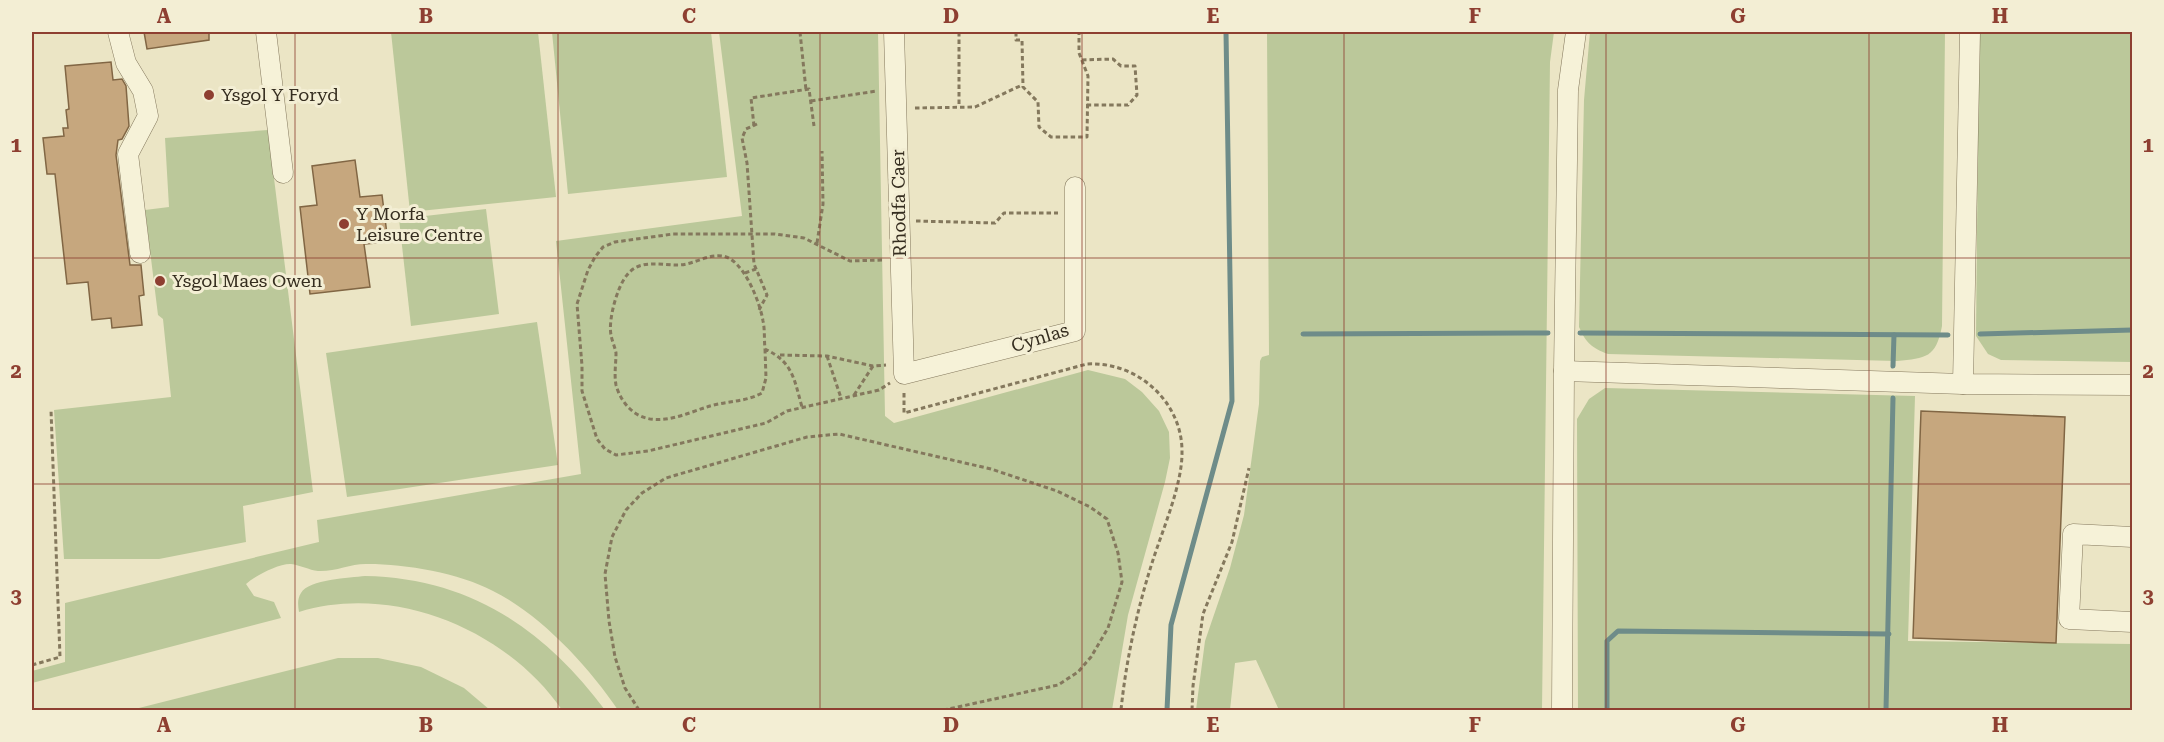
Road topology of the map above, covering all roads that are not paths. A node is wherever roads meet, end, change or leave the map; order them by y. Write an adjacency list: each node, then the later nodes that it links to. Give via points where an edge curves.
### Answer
1 (118, 32): 8 (street, via 126,63 143,91 148,116 128,154)
2 (266, 32): 6 (street)
3 (894, 32): 9 (street, Rhodfa Caer)
4 (1576, 32): 10 (street, via 1568,90)
5 (1970, 32): 11 (street)
6 (283, 173)
7 (1075, 188): 9 (street, Cynlas, via 1075,331)
8 (140, 253)
9 (904, 368)
10 (1564, 371): 11 (street); 15 (street)
11 (1963, 384): 12 (street)
12 (2133, 385)
13 (2133, 537): 14 (street, via 2073,534 2069,619)
14 (2133, 622)
15 (1562, 711)

